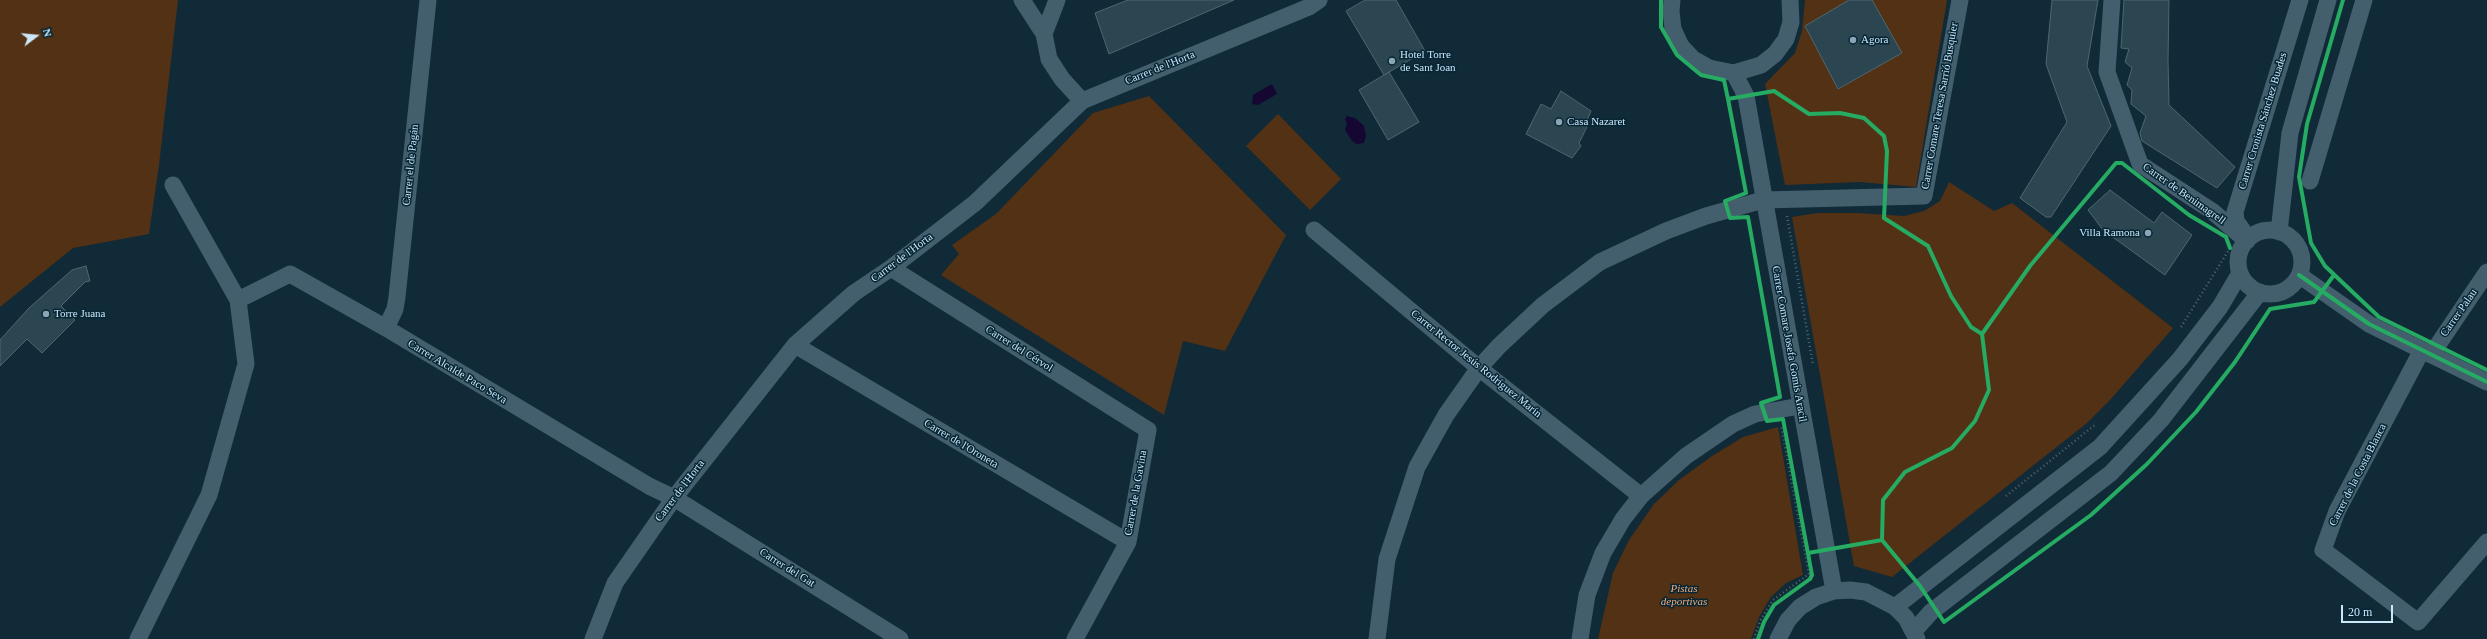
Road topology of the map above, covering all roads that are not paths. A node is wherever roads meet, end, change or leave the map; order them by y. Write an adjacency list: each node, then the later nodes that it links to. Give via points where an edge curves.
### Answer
1 (428, 0): 29 (street, Carrer el de Pagán, via 397,297 395,309)
2 (1022, 0): 12 (street)
3 (1057, 0): 12 (street)
4 (1319, 0): 16 (street, Carrer de l'Horta, via 1309,7)
5 (1672, 0): 14 (street, via 1673,29 1681,46 1693,59 1708,68)
6 (1790, 0): 13 (street, via 1791,22 1786,39 1775,54 1761,65)
7 (1960, 0): 19 (street, Carrer Comare Teresa Sarrió Busquier, via 1924,196)
8 (2112, 0): 22 (street, Carrer de Benimagrell, via 2107,72 2140,164 2212,211)
9 (2300, 0): 22 (street, Carrer Cronista Sánchez Buades, via 2235,212 2236,221)
10 (2328, 0): 21 (street, via 2290,133)
11 (2364, 0): 17 (street)
12 (1044, 34): 16 (street, via 1049,59)
13 (1751, 68): 14 (street); 15 (street, Carrer Comare Josefa Gomis Aracil)
14 (1734, 73): 15 (street, Carrer Comare Josefa Gomis Aracil)
15 (1746, 96): 19 (street, Carrer Comare Josefa Gomis Aracil)
16 (1082, 101): 23 (street, Carrer de l'Horta, via 975,202)
17 (2310, 181)
18 (173, 185): 28 (street)
19 (1763, 200): 32 (street, via 1727,209 1666,231 1600,262 1543,305); 34 (street, Carrer Comare Josefa Gomis Aracil)
20 (1314, 230): 32 (street, Carrer Rector Jesús Rodríguez Marín)
21 (2279, 232): 22 (street, via 2263,231); 26 (street, via 2298,246 2301,256)
22 (2248, 239): 24 (street, via 2239,259)
23 (891, 268): 30 (street, Carrer de l'Horta, via 854,293); 35 (street, Carrer del Cérvol)
24 (2240, 272): 27 (street, via 2249,286); 41 (street, via 2220,306 2180,359 2100,447)
25 (2487, 272): 31 (street, Carrer Palau)
26 (2299, 275): 27 (street, via 2286,290 2277,294); 31 (street, via 2369,324)
27 (2260, 292): 42 (street, via 2161,420 2111,474 1931,612)
28 (238, 300): 29 (street, Carrer Alcalde Paco Seva, via 290,274); 43 (street, via 246,364 209,495)
29 (386, 328): 37 (street, Carrer Alcalde Paco Seva, via 649,486)
30 (795, 345): 37 (street, Carrer de l'Horta); 38 (street, Carrer de l'Oroneta)
31 (2426, 352): 33 (street); 39 (street, Carrer de la Costa Blanca, via 2337,511 2323,550 2418,622)
32 (1479, 368): 36 (street, Carrer Rector Jesús Rodríguez Marín); 47 (street, via 1446,415 1417,467 1387,559)
33 (2487, 382)
34 (1800, 406): 36 (street, via 1769,418 1733,424 1698,448); 40 (street, Carrer Comare Josefa Gomis Aracil, via 1816,552)
35 (1148, 430): 38 (street, Carrer de la Gavina)
36 (1641, 496): 48 (street, via 1623,519 1603,553 1587,595)
37 (674, 498): 44 (street, Carrer de l'Horta, via 615,583); 45 (street, Carrer del Gat)
38 (1128, 542): 46 (street, Carrer de la Gavina)
39 (2487, 542)
40 (1834, 591): 41 (street, via 1866,592); 49 (street, via 1816,597 1800,607 1788,620)
41 (1895, 607): 42 (street)
42 (1916, 635)
43 (138, 639)
44 (593, 639)
45 (900, 639)
46 (1075, 639)
47 (1377, 639)
48 (1580, 639)
49 (1778, 639)

